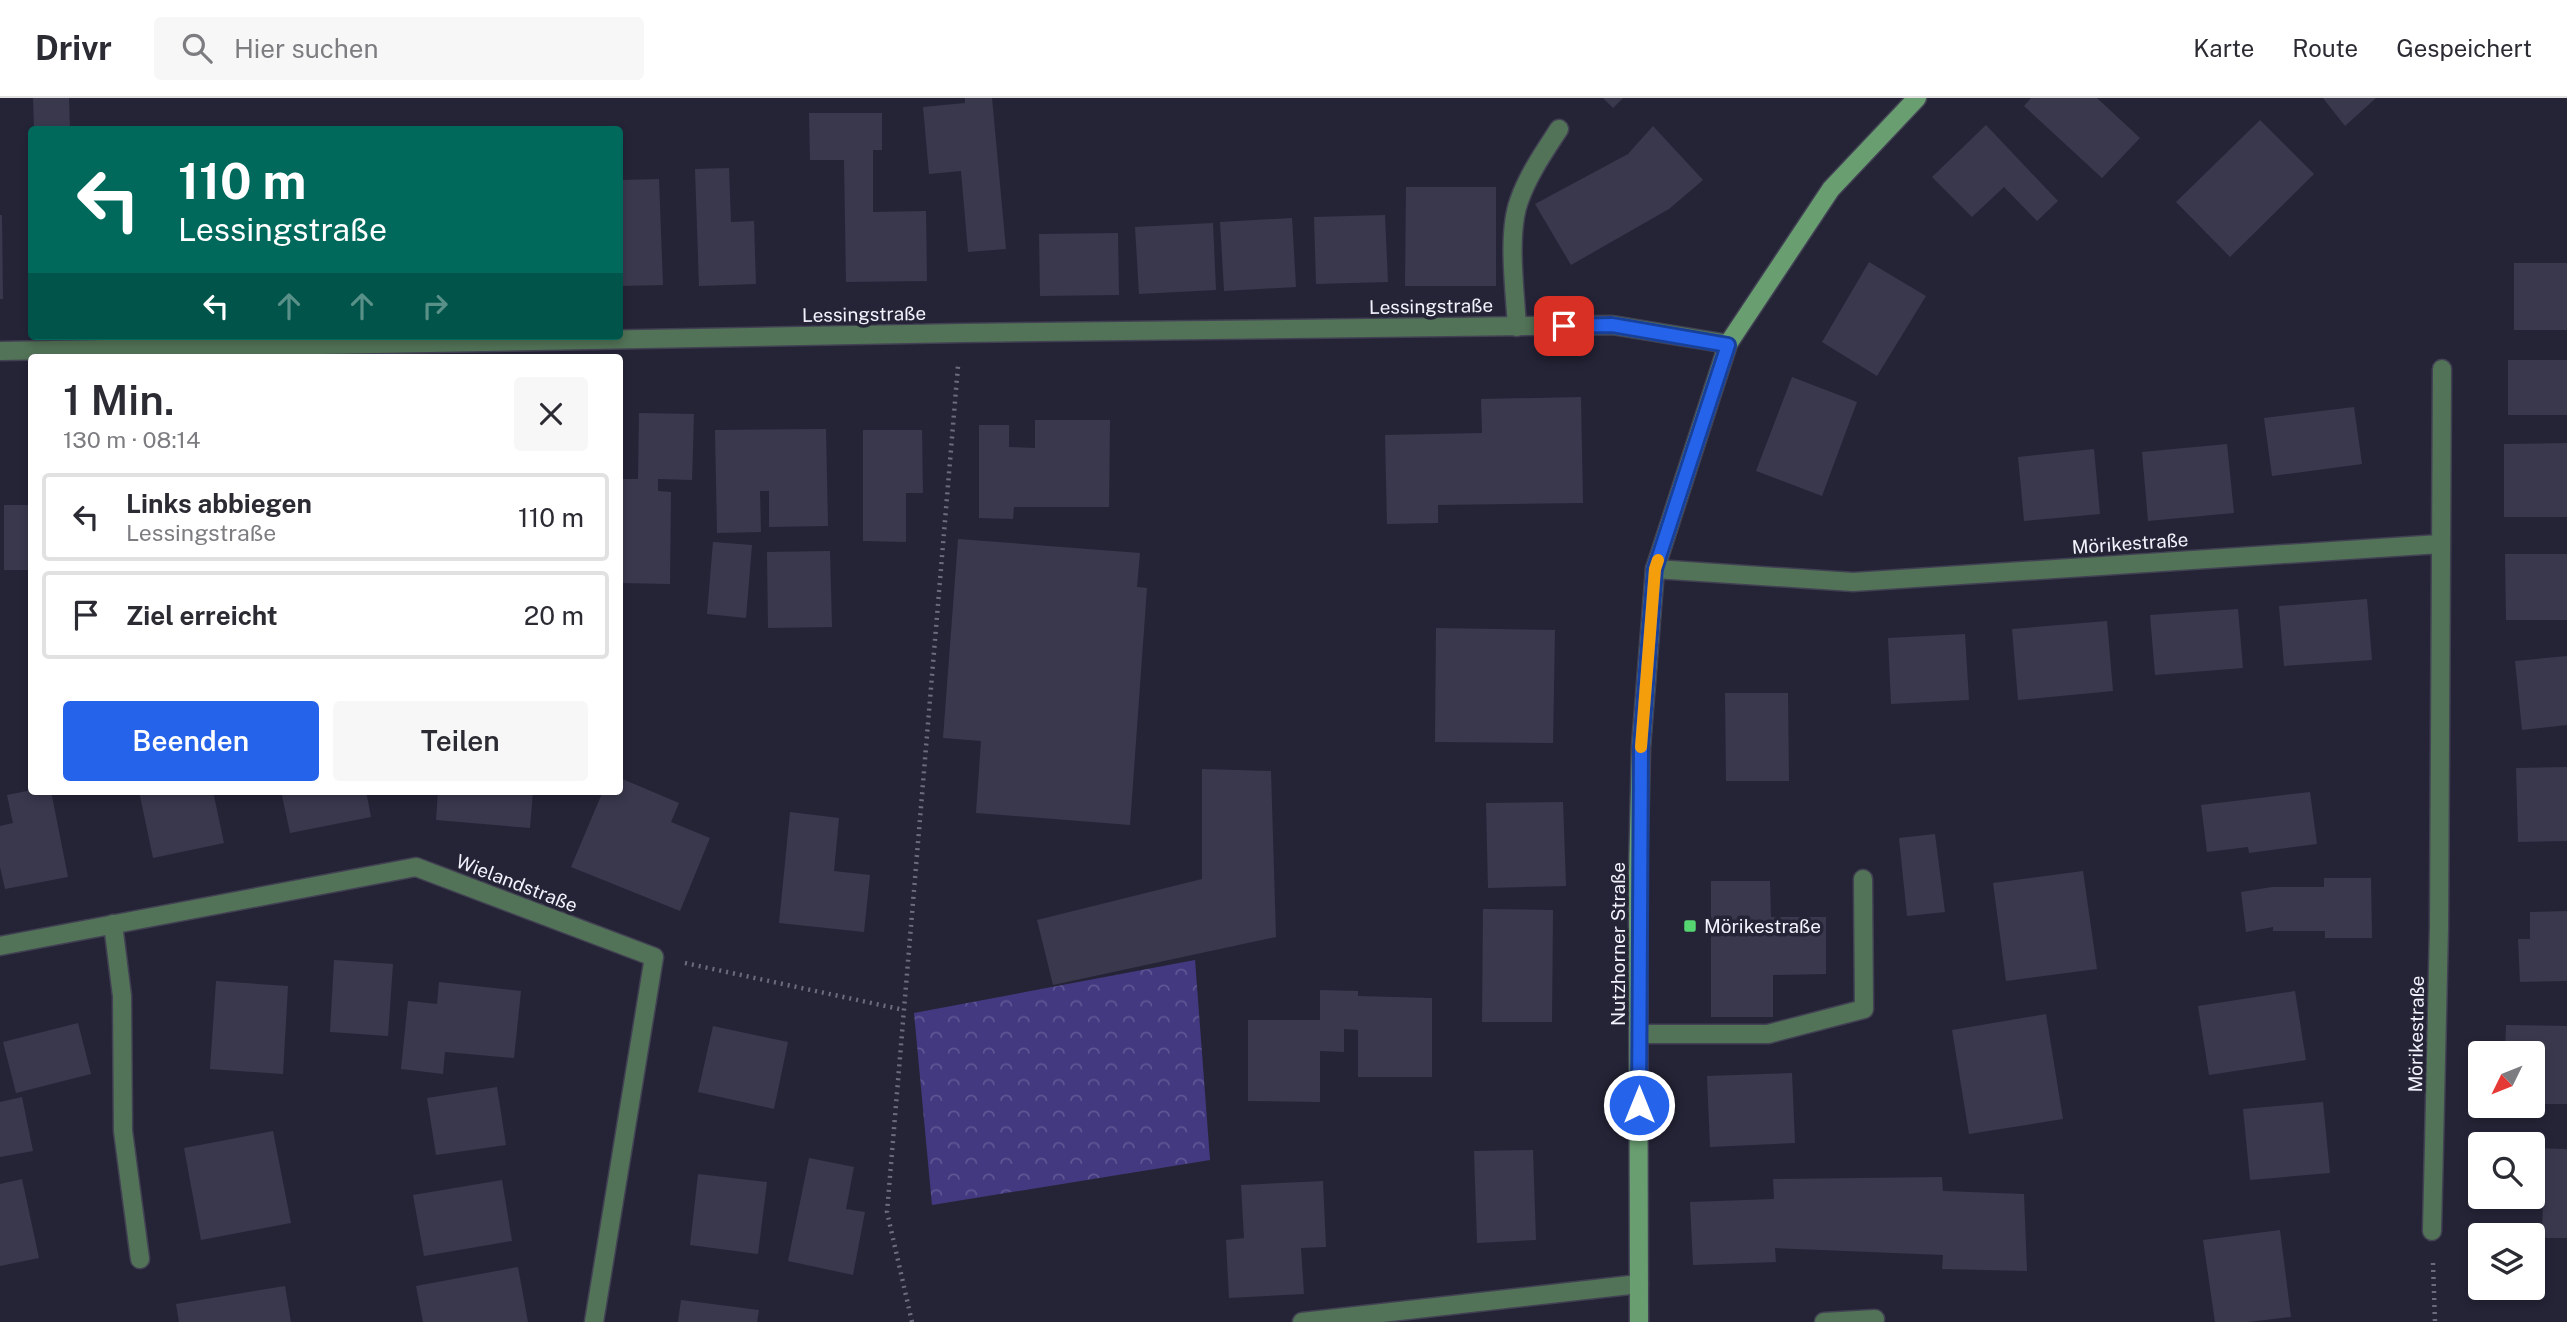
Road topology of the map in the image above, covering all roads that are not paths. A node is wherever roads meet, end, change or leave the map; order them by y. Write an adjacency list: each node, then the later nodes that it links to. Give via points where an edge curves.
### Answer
1 (1917, 98): 6 (main road, Nutzhorner Straße, via 1832,189)
2 (1559, 129): 3 (street, via 1518,203 1513,246)
3 (1517, 327): 4 (street, Lessingstraße); 6 (street, Lessingstraße, via 1612,325)
4 (623, 339)
5 (587, 340): 7 (street, Lessingstraße)
6 (1728, 345): 10 (main road, Nutzhorner Straße)
7 (0, 351)
8 (2442, 369): 9 (street, Mörikestraße)
9 (2440, 544): 10 (street, Mörikestraße, via 1853,582); 15 (street, Mörikestraße)
10 (1655, 569): 14 (main road, Nutzhorner Straße, via 1641,747)
11 (1863, 878): 14 (street, via 1864,1009 1768,1034)
12 (113, 924): 13 (street, Wielandstraße); 16 (street, via 122,996 122,1131); 19 (street, Wielandstraße, via 416,867 654,957)
13 (0, 946)
14 (1639, 1034): 17 (main road, Nutzhorner Straße)
15 (2432, 1231)
16 (140, 1259)
17 (1639, 1284): 20 (street); 21 (main road, Nutzhorner Straße)
18 (1875, 1319): 22 (street)
19 (594, 1322)
20 (1303, 1322)
21 (1639, 1322)
22 (1824, 1322)

